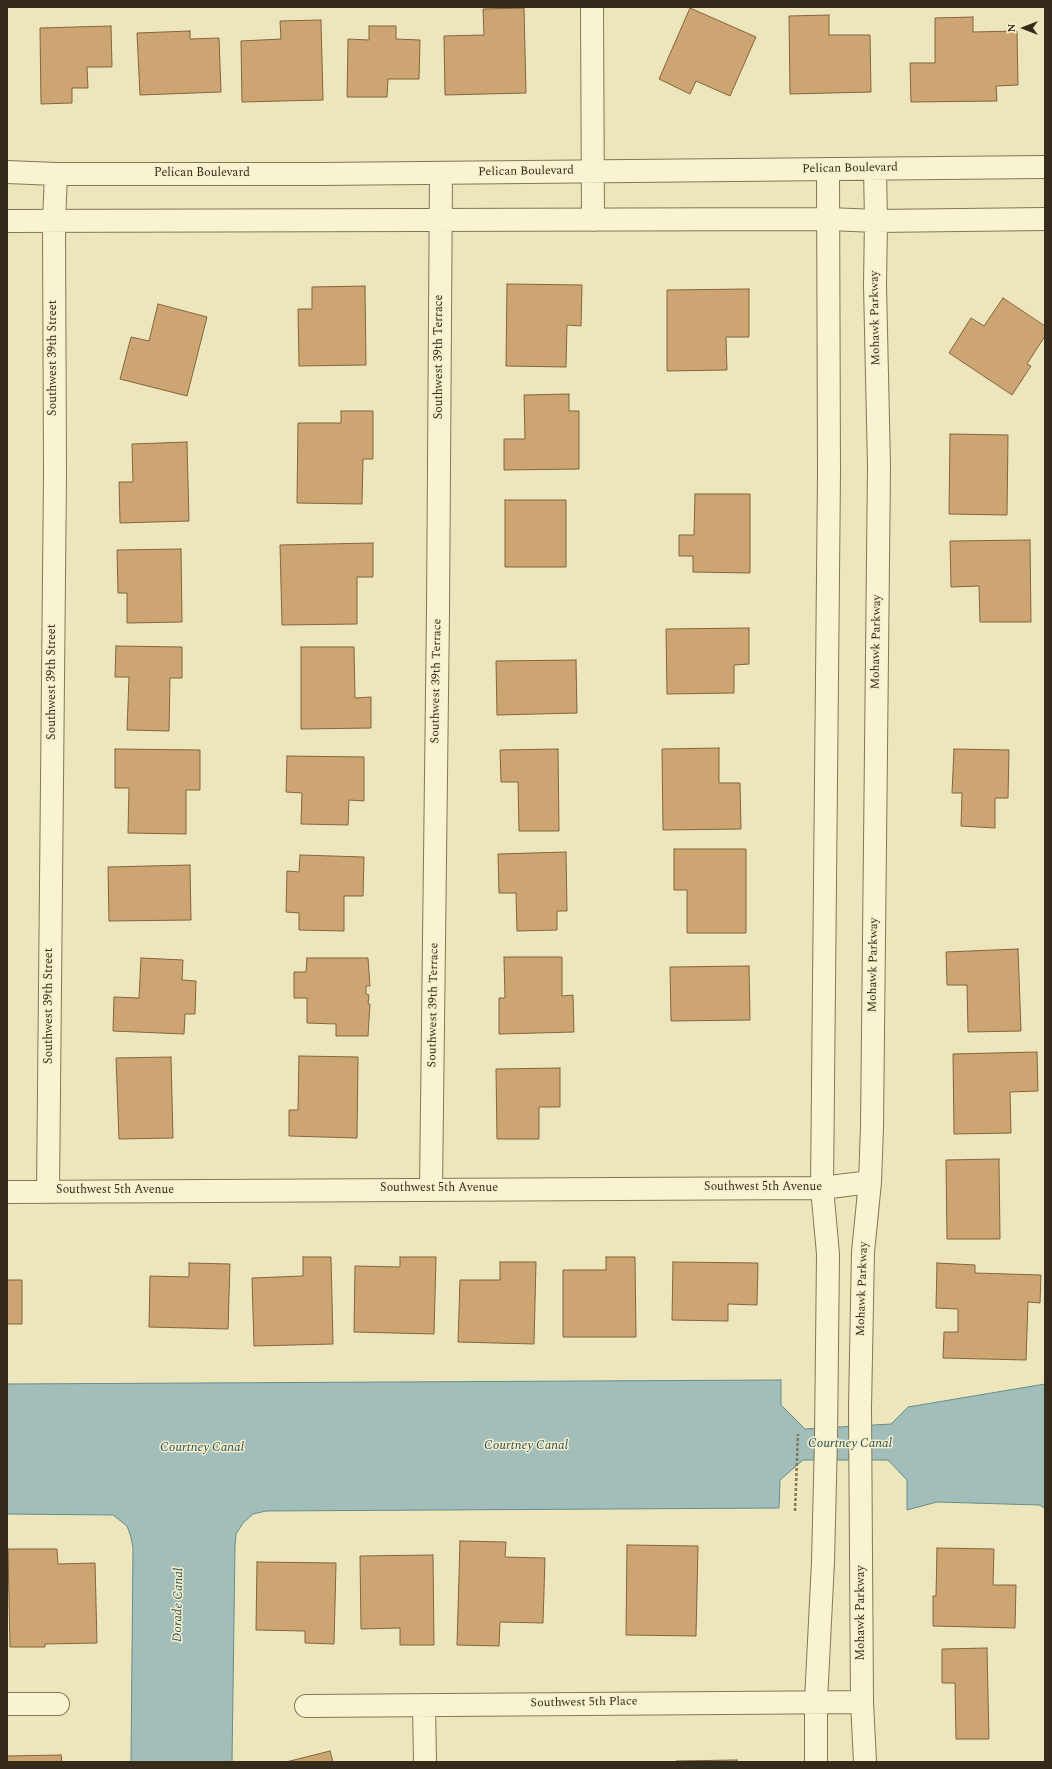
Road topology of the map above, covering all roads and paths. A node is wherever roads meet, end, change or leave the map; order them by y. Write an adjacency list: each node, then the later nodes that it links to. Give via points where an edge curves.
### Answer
1 (592, 7): 6 (street)
2 (1045, 167): 4 (street, Pelican Boulevard)
3 (828, 169): 4 (street, Pelican Boulevard); 6 (street, Pelican Boulevard); 9 (street)
4 (875, 169): 15 (street, Mohawk Parkway)
5 (7, 172): 8 (street, Pelican Boulevard)
6 (592, 172): 7 (street, Pelican Boulevard); 12 (street)
7 (441, 173): 8 (street, Pelican Boulevard); 11 (street, Southwest 39th Terrace)
8 (56, 174): 14 (street, Southwest 39th Street)
9 (829, 219): 12 (street); 15 (street); 17 (street)
10 (1045, 219): 15 (street)
11 (439, 220): 12 (street); 14 (street); 18 (street, Southwest 39th Terrace, via 441,270)
12 (593, 220)
13 (7, 221): 14 (street)
14 (54, 221): 19 (street, Southwest 39th Street)
15 (876, 221): 16 (street, Mohawk Parkway, via 879,466)
16 (870, 1182): 17 (street, Southwest 5th Avenue); 22 (street, Mohawk Parkway, via 863,1252 860,1407)
17 (822, 1188): 18 (street, Southwest 5th Avenue); 21 (street, via 828,1254 826,1439)
18 (431, 1189): 19 (street, Southwest 5th Avenue)
19 (48, 1191): 20 (street, Southwest 5th Avenue)
20 (7, 1192)
21 (816, 1701): 22 (street, Southwest 5th Place); 25 (street, Southwest 5th Place); 28 (street)
22 (862, 1702): 29 (street, Mohawk Parkway)
23 (7, 1704): 24 (street)
24 (58, 1704)
25 (424, 1705): 26 (street, Southwest 5th Place); 27 (street)
26 (306, 1706)
27 (425, 1762)
28 (816, 1762)
29 (865, 1762)

